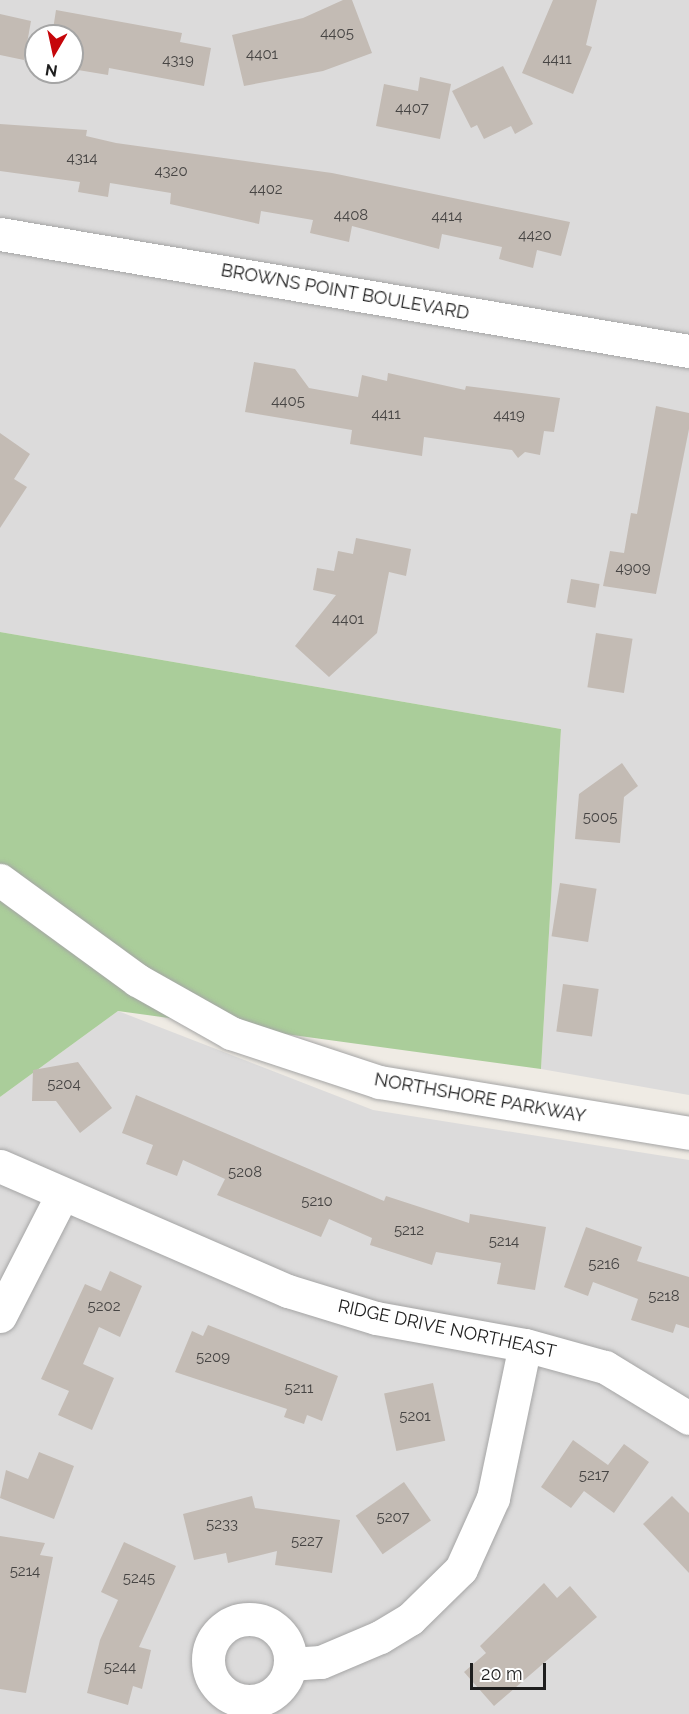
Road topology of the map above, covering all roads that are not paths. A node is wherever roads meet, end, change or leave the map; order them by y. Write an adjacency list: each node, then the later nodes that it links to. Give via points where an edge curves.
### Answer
1 (0, 234): 2 (street, BROWNS POINT BOULEVARD)
2 (689, 351)
3 (0, 880): 4 (street, NORTHSHORE PARKWAY, via 137,980 231,1033 379,1082)
4 (689, 1133)
5 (0, 1166): 6 (street, RIDGE DRIVE NORTHEAST)
6 (62, 1195): 7 (street); 8 (street, RIDGE DRIVE NORTHEAST, via 288,1291 376,1318)
7 (0, 1317)
8 (525, 1345): 9 (street, RIDGE DRIVE NORTHEAST, via 605,1367); 10 (street, via 493,1498 461,1569 410,1619 380,1637 321,1662)
9 (689, 1418)
10 (290, 1664)

